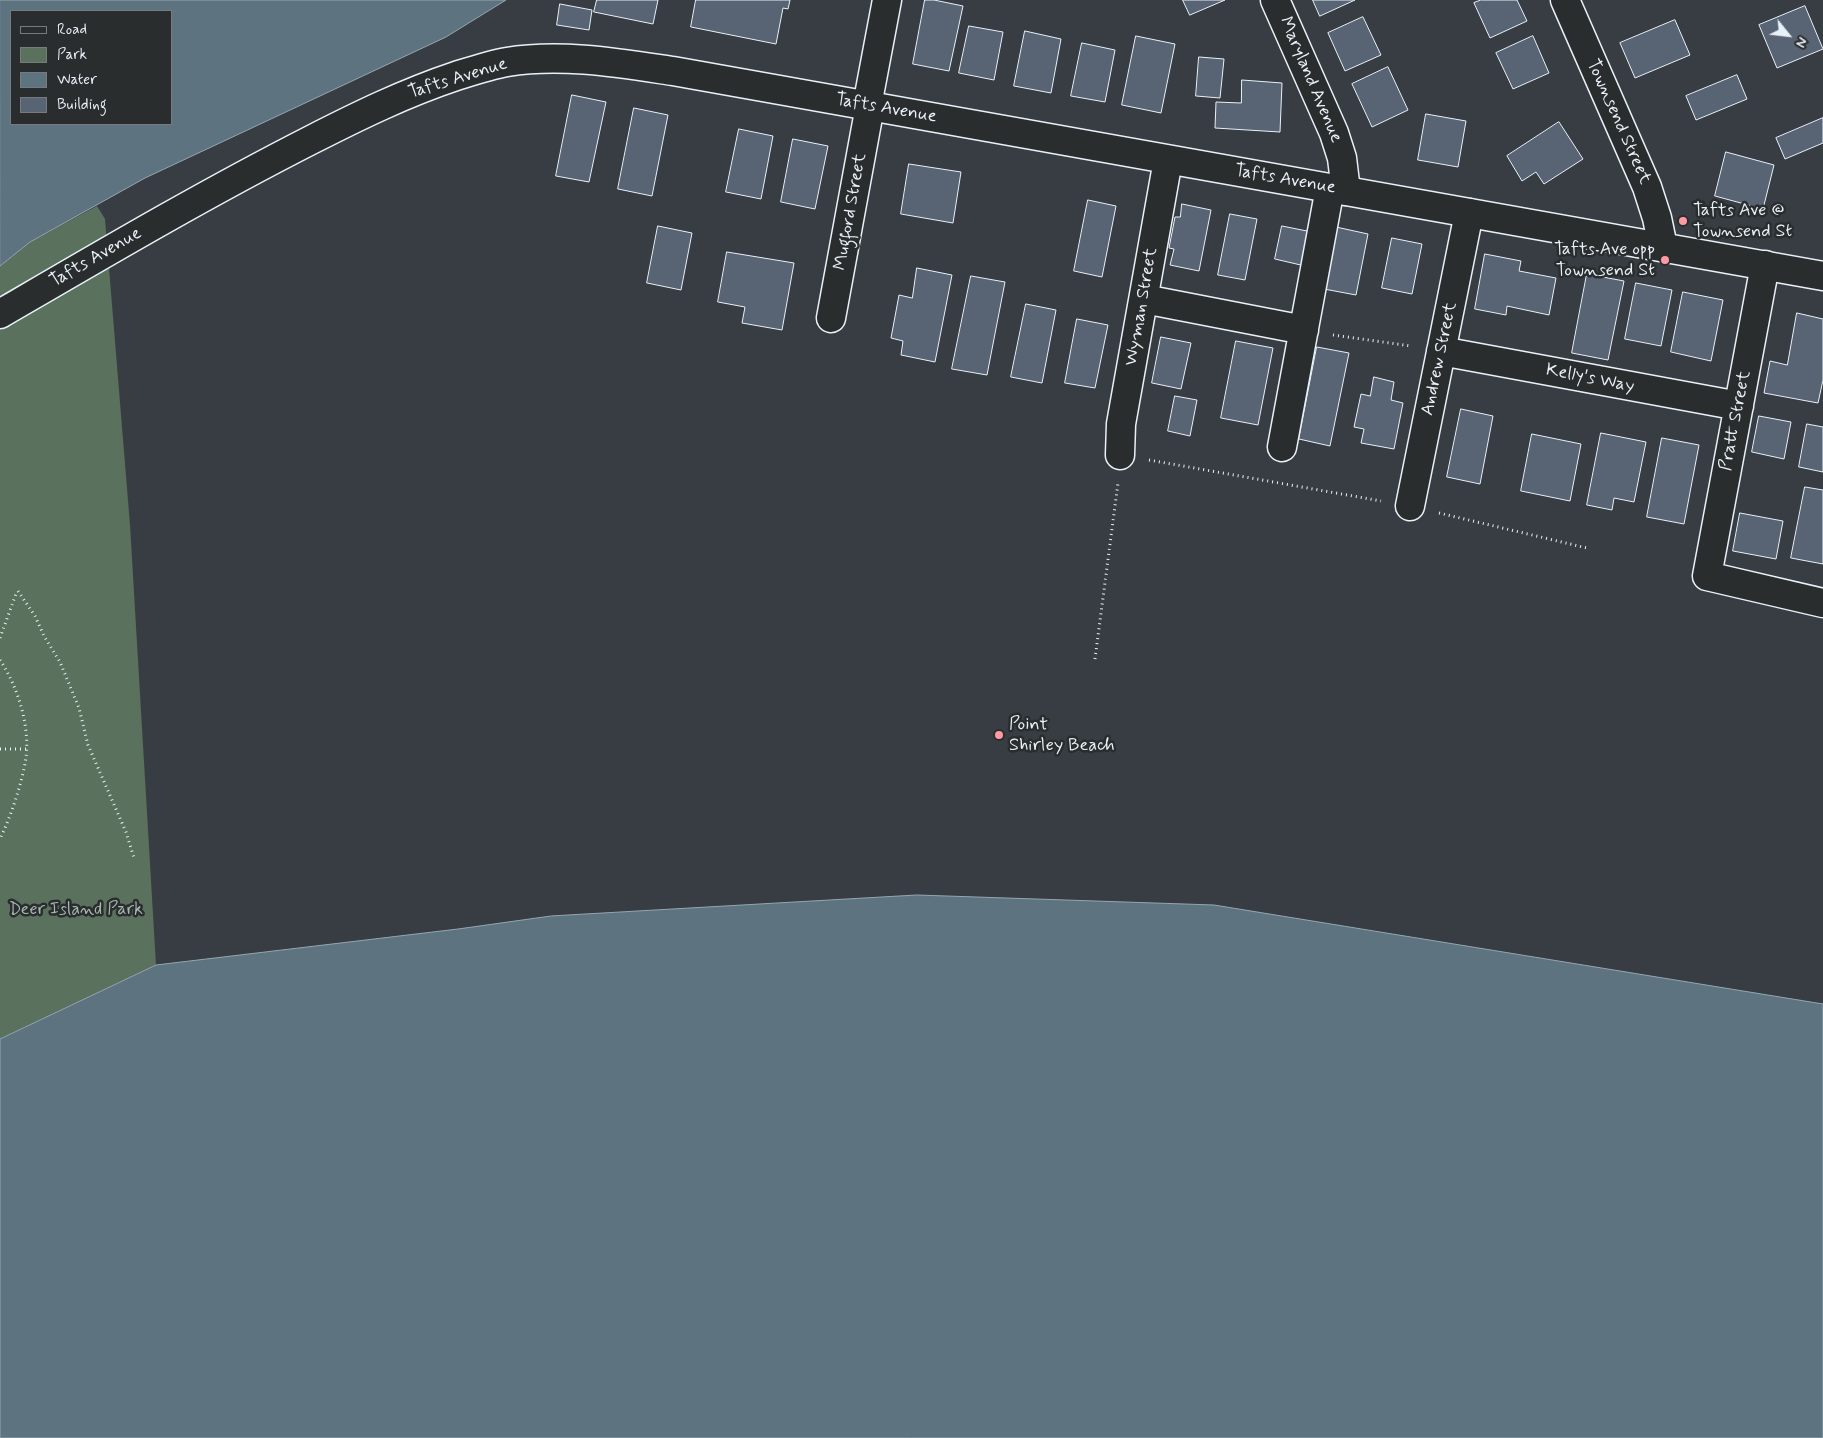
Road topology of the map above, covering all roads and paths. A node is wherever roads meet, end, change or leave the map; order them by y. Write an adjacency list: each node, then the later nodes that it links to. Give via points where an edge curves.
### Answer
1 (887, 0): 4 (main road, Mugford Street)
2 (1275, 0): 6 (main road, Maryland Avenue, via 1334,133 1342,158)
3 (1565, 0): 8 (main road, Townsend Street, via 1647,187)
4 (868, 106): 5 (main road, Tafts Avenue); 12 (main road, Tafts Avenue, via 604,62 532,59 494,65 418,90 354,119 220,188); 13 (main road, Mugford Street)
5 (1168, 160): 6 (main road, Tafts Avenue); 11 (main road, Wyman Street)
6 (1338, 190): 7 (main road, Tafts Avenue); 14 (main road, Maryland Avenue)
7 (1469, 212): 8 (main road, Tafts Avenue); 15 (main road, Andrew Street)
8 (1663, 247): 9 (main road, Tafts Avenue)
9 (1765, 265): 10 (main road, Tafts Avenue); 16 (main road, Pratt Street)
10 (1823, 276)
11 (1144, 299): 14 (main road); 18 (main road, Wyman Street, via 1121,424)
12 (0, 314)
13 (831, 318)
14 (1304, 330): 15 (path); 17 (main road, Maryland Avenue)
15 (1441, 351): 16 (main road, Kelly's Way); 19 (main road, Andrew Street)
16 (1739, 406): 21 (main road, Pratt Street, via 1707,576)
17 (1282, 447)
18 (1120, 455): 19 (path); 23 (path)
19 (1410, 506): 20 (path)
20 (1587, 548)
21 (1823, 603)
22 (0, 638): 28 (path, via 18,591 60,662 79,708 88,745 123,824)
23 (1095, 659)
24 (0, 660): 26 (path, via 16,691 25,726)
25 (0, 748): 26 (path)
26 (26, 749): 27 (path, via 19,787)
27 (0, 839)
28 (134, 858)

